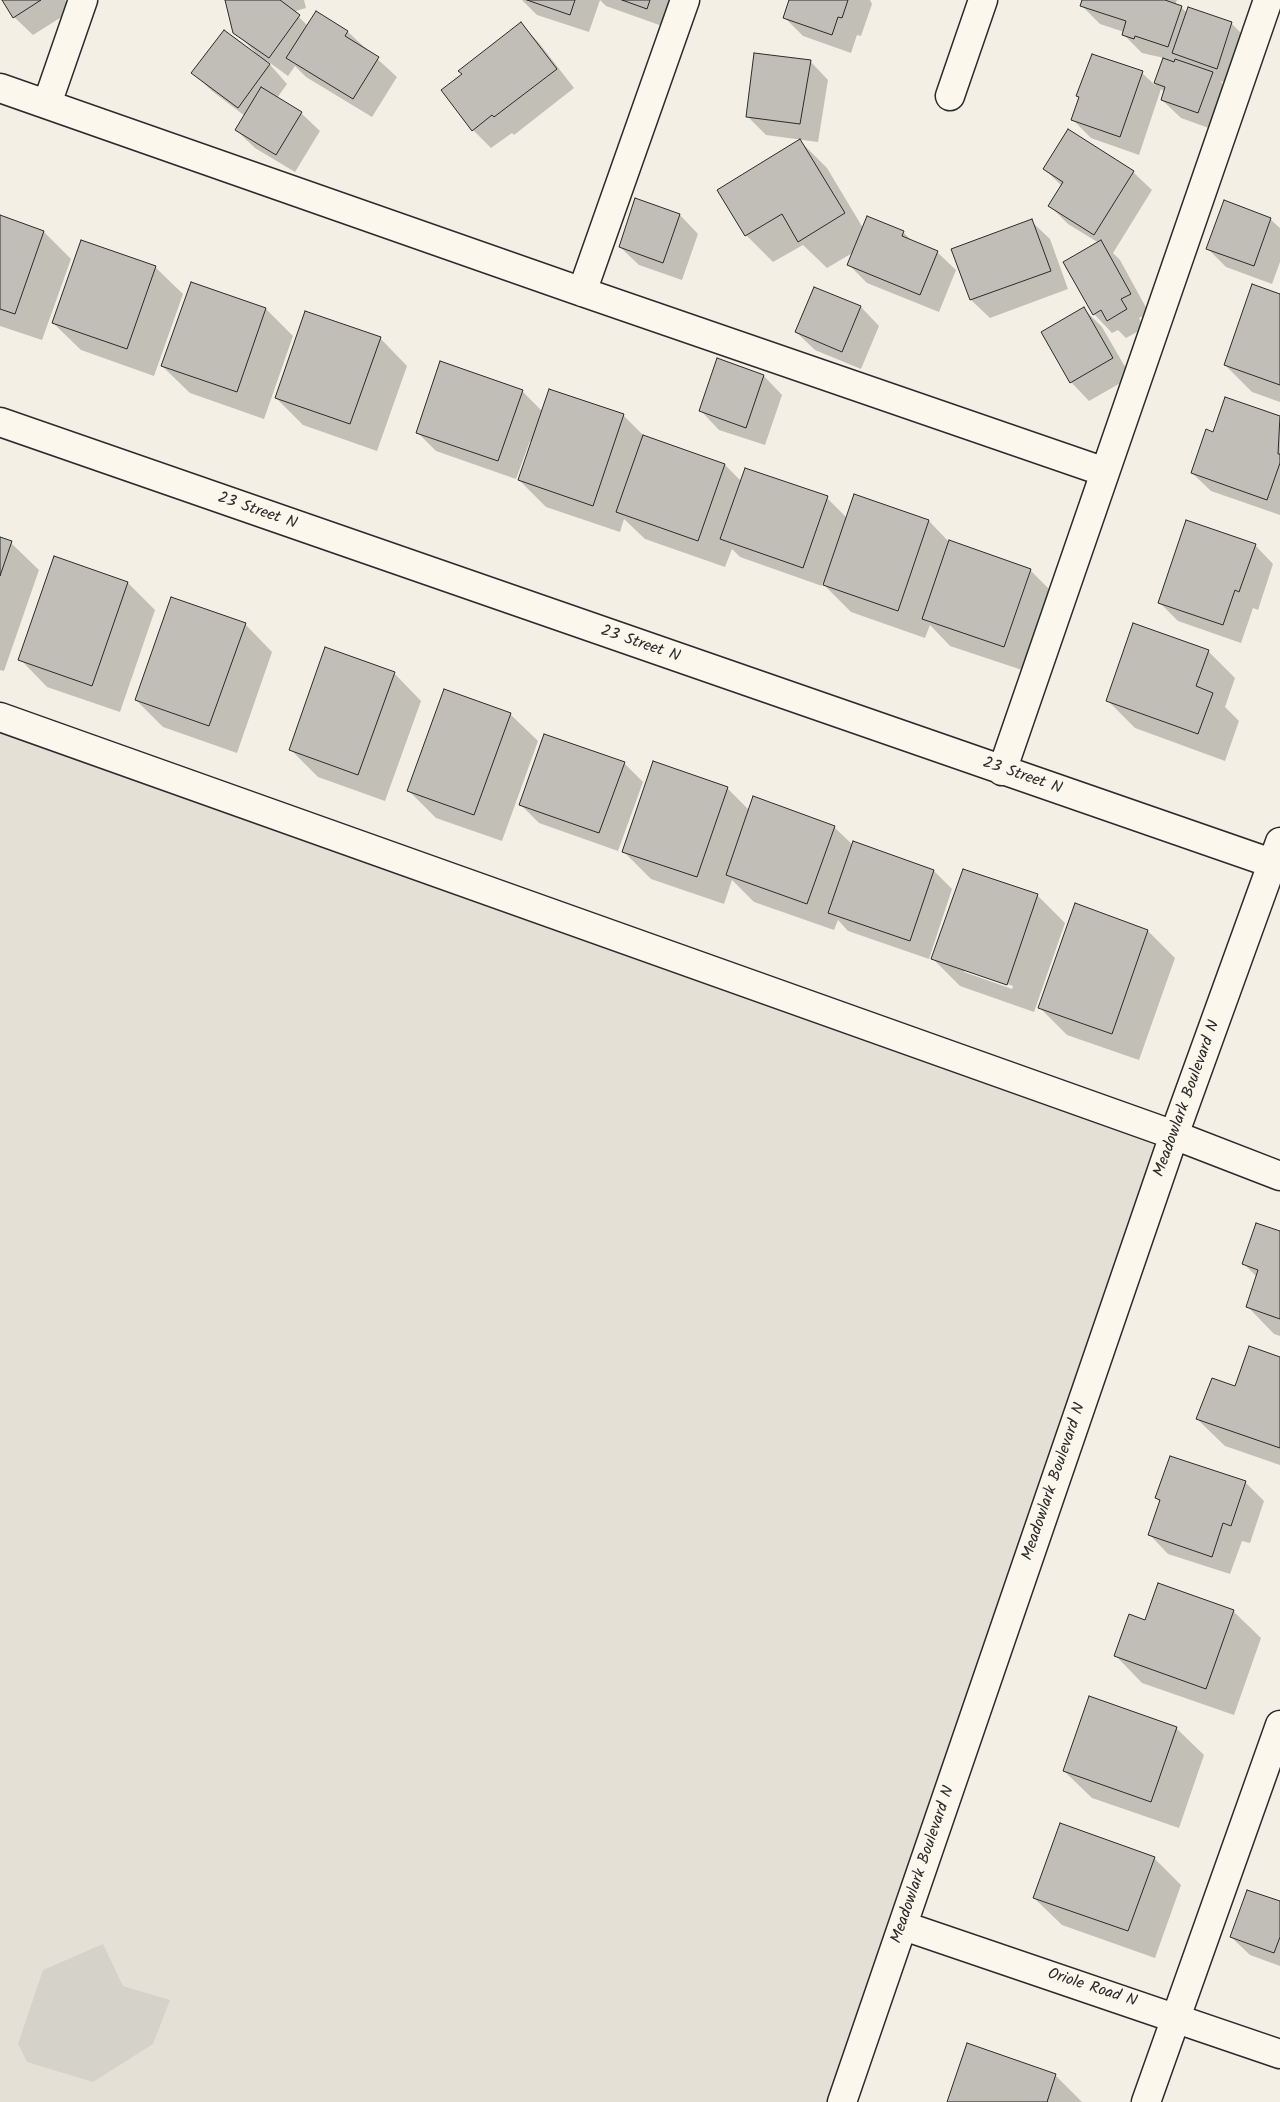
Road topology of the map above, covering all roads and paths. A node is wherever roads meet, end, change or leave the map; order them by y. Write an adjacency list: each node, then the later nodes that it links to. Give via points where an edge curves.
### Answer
1 (84, 0): 7 (street)
2 (685, 0): 8 (street)
3 (983, 0): 6 (street)
4 (1268, 0): 10 (street)
5 (0, 88): 7 (street)
6 (950, 96)
7 (47, 104): 8 (street)
8 (582, 292): 10 (street)
9 (0, 422): 12 (street, 23 Street N)
10 (1105, 472): 12 (street)
11 (0, 717): 14 (street)
12 (1002, 770): 13 (street, 23 Street N)
13 (1277, 857): 14 (street, Meadowlark Boulevard N)
14 (1174, 1134): 15 (street); 17 (street, Meadowlark Boulevard N)
15 (1280, 1176)
16 (1280, 1725): 18 (street)
17 (904, 1926): 18 (street, Oriole Road N); 20 (street, Meadowlark Boulevard N)
18 (1176, 2017): 19 (street, Oriole Road N); 21 (street)
19 (1280, 2054)
20 (842, 2102)
21 (1146, 2102)

